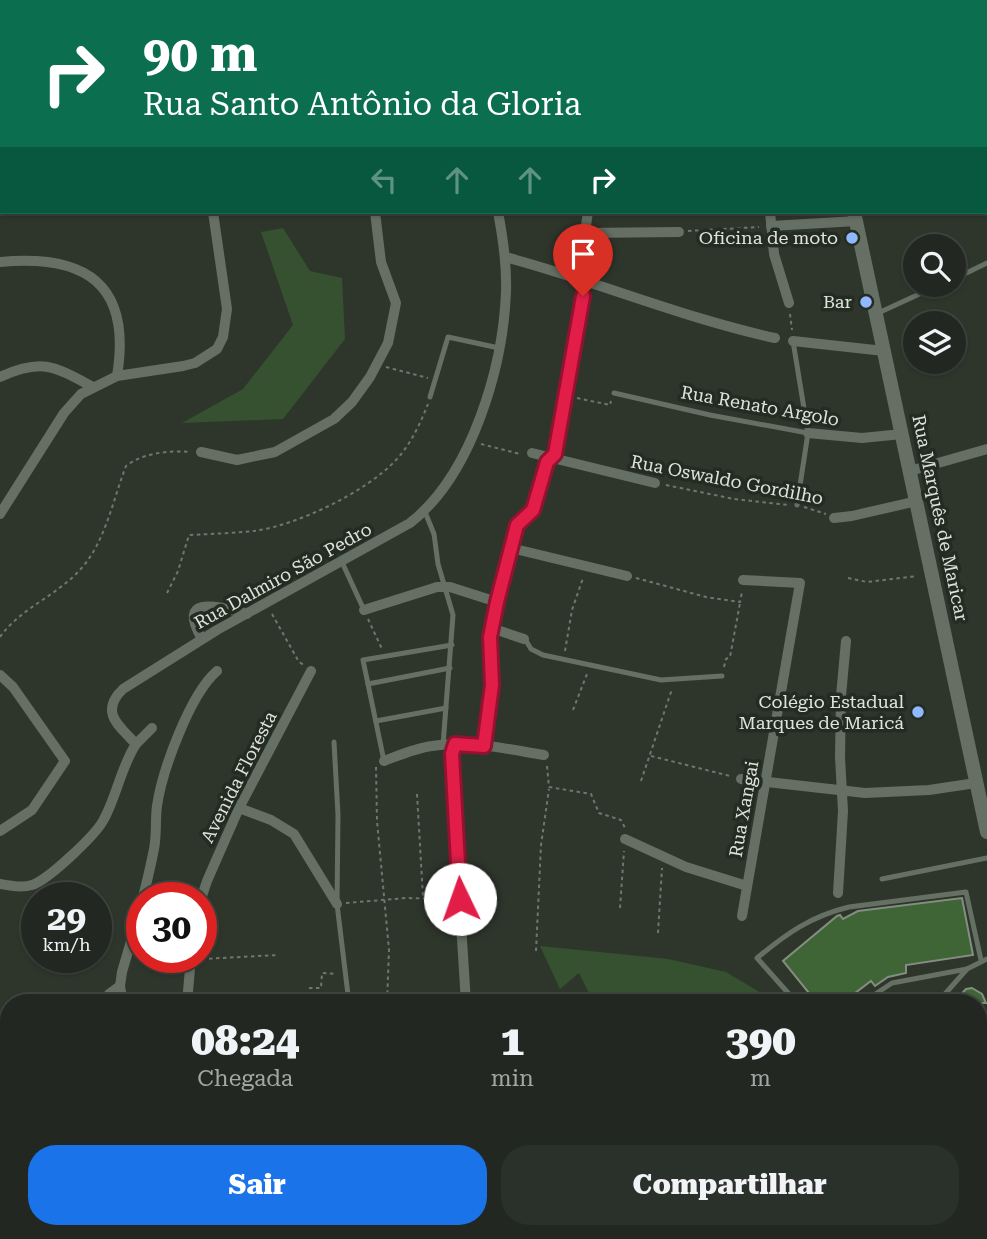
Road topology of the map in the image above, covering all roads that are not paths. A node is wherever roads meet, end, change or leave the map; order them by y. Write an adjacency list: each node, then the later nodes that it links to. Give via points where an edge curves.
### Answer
1 (213, 214): 22 (street, via 227,309 217,349 183,366)
2 (375, 214): 30 (street, via 381,262 396,303 379,365 334,419 275,452 237,460)
3 (498, 214): 10 (street, Rua Dalmiro São Pedro)
4 (588, 214): 9 (street)
5 (770, 214): 7 (street)
6 (855, 217): 7 (street); 17 (main road, Rua Marquês de Maricar)
7 (771, 226): 16 (street)
8 (680, 232): 9 (street)
9 (585, 233): 14 (street)
10 (506, 257): 14 (street); 20 (street, Rua Dalmiro São Pedro)
11 (0, 262): 22 (street, via 56,262 98,281 107,292 118,325)
12 (987, 264): 13 (lane)
13 (966, 274)
14 (580, 279): 18 (street, via 702,320); 32 (street, via 583,296)
15 (913, 297): 17 (lane)
16 (789, 303)
17 (876, 314): 21 (main road, Rua Marquês de Maricar)
18 (775, 338)
19 (793, 341): 21 (street); 27 (lane)
20 (500, 348): 26 (lane, via 448,337); 37 (street, Rua Dalmiro São Pedro, via 470,440 445,488)
21 (884, 351): 28 (main road, Rua Marquês de Maricar)
22 (117, 376): 24 (street)
23 (0, 377): 24 (street, via 45,365)
24 (93, 387): 38 (street, via 64,413)
25 (614, 393): 27 (lane, Rua Renato Argolo)
26 (430, 397)
27 (808, 433): 28 (street, Rua Renato Argolo, via 862,438); 36 (lane)
28 (902, 434): 33 (main road, Rua Marquês de Maricar)
29 (987, 449): 33 (street)
30 (201, 453)
31 (532, 453): 32 (street, Rua Oswaldo Gordilho)
32 (551, 458): 34 (street, Rua Oswaldo Gordilho); 40 (street, via 535,505 517,525)
33 (911, 471): 35 (main road, Rua Marquês de Maricar)
34 (655, 483)
35 (917, 501): 39 (street, Rua Oswaldo Gordilho); 71 (main road, Rua Marquês de Maricar)
36 (797, 505)
37 (425, 512): 41 (street, Rua Dalmiro São Pedro); 44 (lane)
38 (0, 514)
39 (834, 517)
40 (511, 548): 42 (street); 45 (street)
41 (341, 560): 46 (lane); 47 (street, Rua Dalmiro São Pedro)
42 (627, 576)
43 (743, 580): 70 (street, Rua Xangai, via 800,583)
44 (445, 586): 45 (street); 46 (street); 52 (lane, via 453,615)
45 (497, 602): 48 (street)
46 (364, 610)
47 (247, 614): 49 (street, Rua Dalmiro São Pedro); 49 (street, via 200,607 193,618)
48 (492, 628): 50 (street); 66 (street, via 492,685)
49 (202, 639): 63 (street, Rua Dalmiro São Pedro, via 122,689 112,701 114,718)
50 (524, 639): 57 (lane, via 536,652 661,680)
51 (846, 641): 72 (street, via 840,757)
52 (452, 645): 53 (lane); 58 (lane, via 363,660)
53 (450, 667): 58 (lane); 59 (lane)
54 (217, 671): 88 (street, via 200,691 172,750 157,805 152,859)
55 (311, 671): 73 (street, Avenida Floresta)
56 (0, 675): 74 (street, via 64,758 32,810)
57 (722, 676)
58 (368, 684): 60 (lane)
59 (446, 708): 60 (lane); 65 (lane)
60 (376, 721): 68 (lane)
61 (152, 728): 63 (street)
62 (334, 742): 83 (lane)
63 (136, 744): 80 (street, via 105,818 93,835 37,883)
64 (455, 744): 65 (street); 66 (street); 93 (street, via 451,764)
65 (443, 745): 68 (street)
66 (484, 746): 67 (street)
67 (544, 755)
68 (384, 761)
69 (741, 779): 70 (street)
70 (765, 783): 72 (street); 81 (street, Rua Xangai)
71 (976, 783): 72 (street, via 929,790); 75 (main road, Rua Marquês de Maricar)
72 (843, 792): 82 (street)
73 (239, 808): 79 (street, Avenida Floresta); 83 (street, via 294,834)
74 (0, 831)
75 (987, 832)
76 (625, 839): 81 (street, via 686,867)
77 (987, 858): 78 (lane)
78 (882, 879)
79 (207, 882)
80 (0, 884)
81 (747, 886): 84 (street, Rua Xangai)
82 (838, 893)
83 (337, 904): 92 (lane)
84 (742, 916)
85 (984, 960): 86 (lane); 94 (lane, via 966,892 849,907 802,924 757,958)
86 (967, 969): 95 (lane, via 901,980); 96 (lane)
87 (189, 973): 91 (street)
88 (120, 986): 89 (street); 90 (street)
89 (110, 994)
90 (121, 994)
91 (188, 994)
92 (348, 994)
93 (465, 994)
94 (789, 994)
95 (873, 994)
96 (945, 994)

